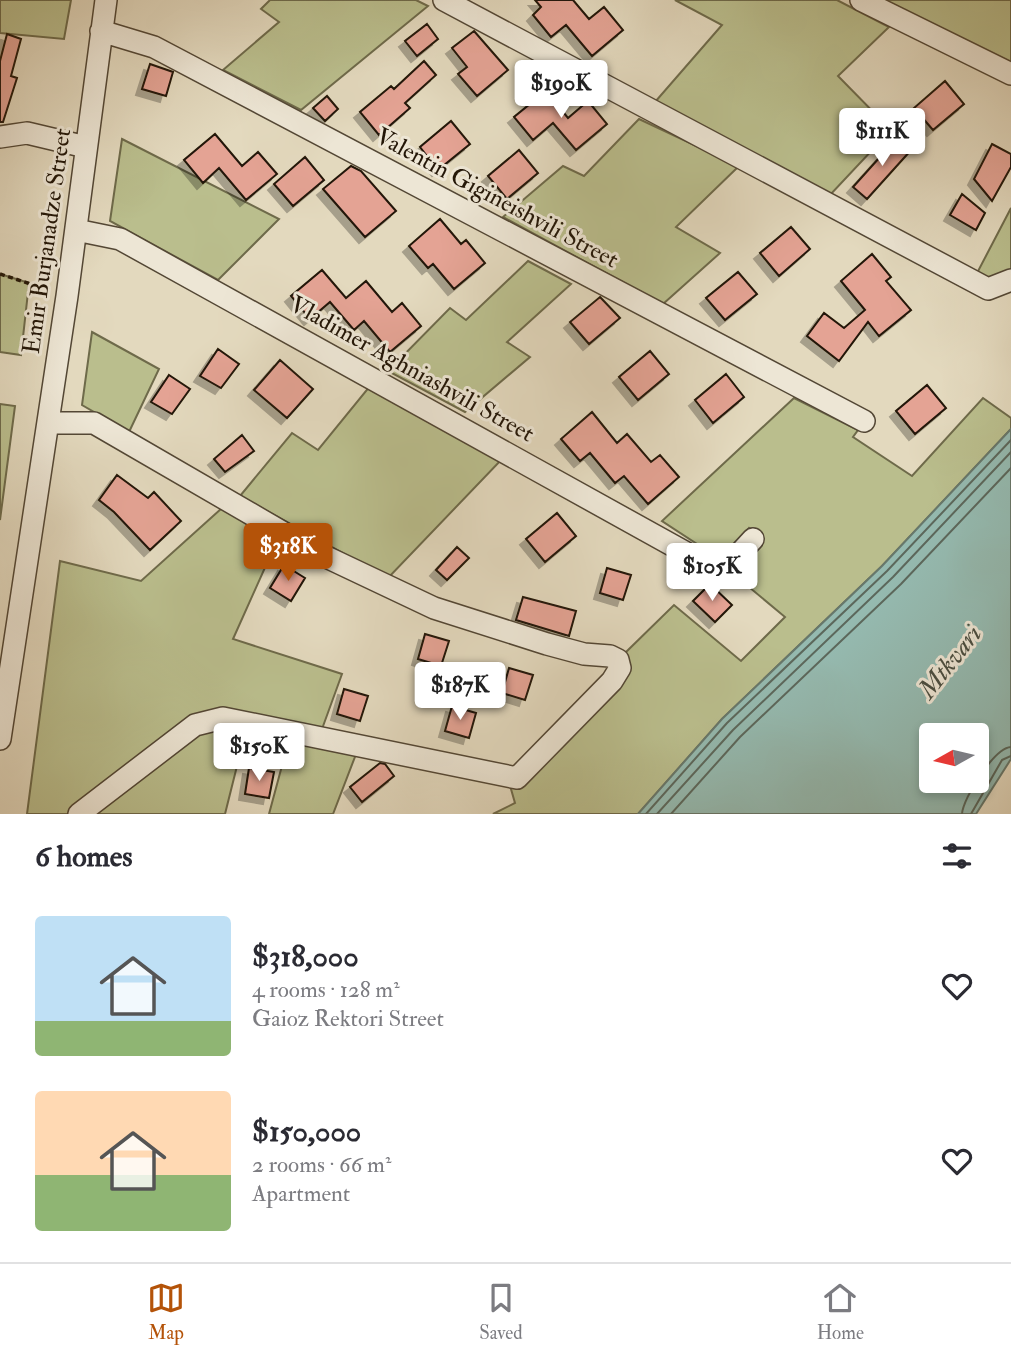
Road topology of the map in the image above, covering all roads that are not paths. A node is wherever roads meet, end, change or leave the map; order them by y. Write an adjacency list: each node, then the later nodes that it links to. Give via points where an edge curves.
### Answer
1 (106, 0): 4 (street, Emir Burjanadze Street)
2 (444, 0): 9 (street, via 988,289)
3 (861, 0): 5 (street)
4 (101, 31): 7 (street, Emir Burjanadze Street); 10 (street, Valentin Gigineishvili Street, via 154,47)
5 (1011, 74)
6 (0, 137): 7 (street, via 27,133)
7 (86, 147): 8 (street, Emir Burjanadze Street)
8 (76, 230): 11 (street, Emir Burjanadze Street); 12 (street, Vladimer Aghniashvili Street, via 120,239 717,570 729,565)
9 (1011, 280)
10 (864, 421)
11 (48, 423): 13 (street, Emir Burjanadze Street); 14 (street, via 94,423 320,554 434,608 547,644 610,656 620,667 612,681 517,778 223,718 195,725)
12 (753, 539)
13 (0, 739)
14 (79, 814)

